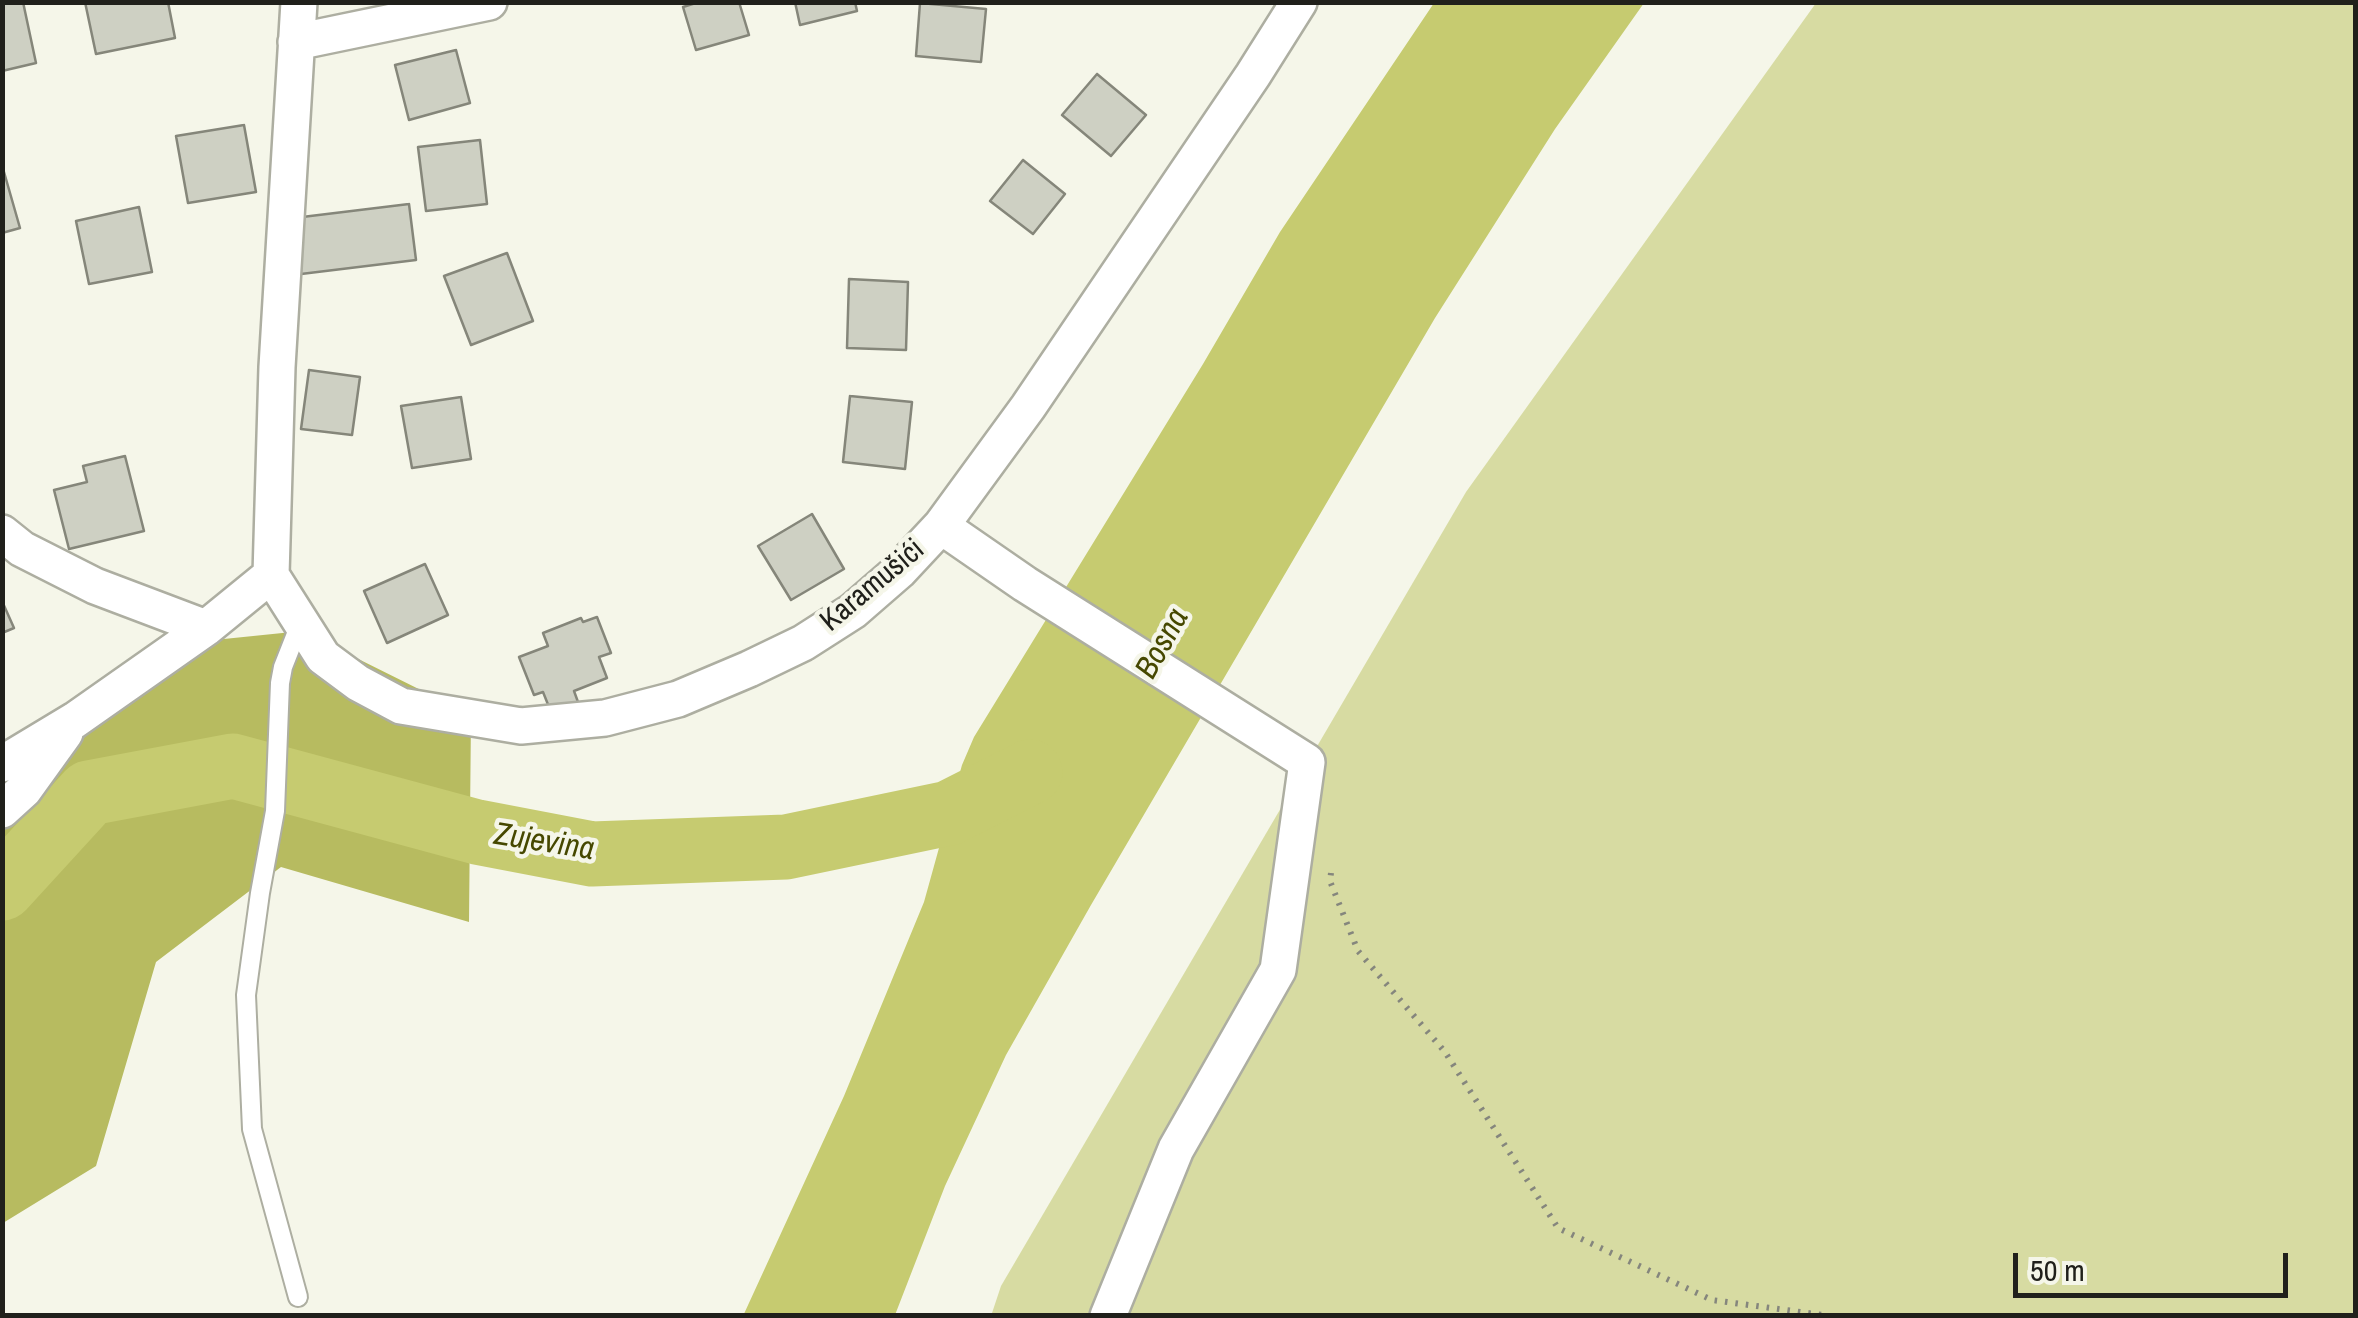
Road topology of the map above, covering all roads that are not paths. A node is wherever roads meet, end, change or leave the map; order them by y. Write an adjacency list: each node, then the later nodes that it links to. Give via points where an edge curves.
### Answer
1 (299, 2): 4 (street)
2 (489, 2): 4 (street)
3 (1298, 2): 5 (street, Karamušići)
4 (296, 42): 7 (street)
5 (941, 526): 8 (street, Karamušići, via 853,611 803,643 678,699 605,718 521,726 401,706 322,657); 14 (street, via 1307,762 1278,970 1176,1149)
6 (2, 533): 9 (street, via 95,586)
7 (270, 575): 8 (street, Karamušići); 9 (street)
8 (300, 623): 13 (lane, via 280,683 275,811 246,995 252,1129)
9 (206, 628): 10 (street)
10 (75, 720): 11 (street); 12 (street)
11 (2, 764)
12 (2, 810)
13 (298, 1296)
14 (1108, 1316)

